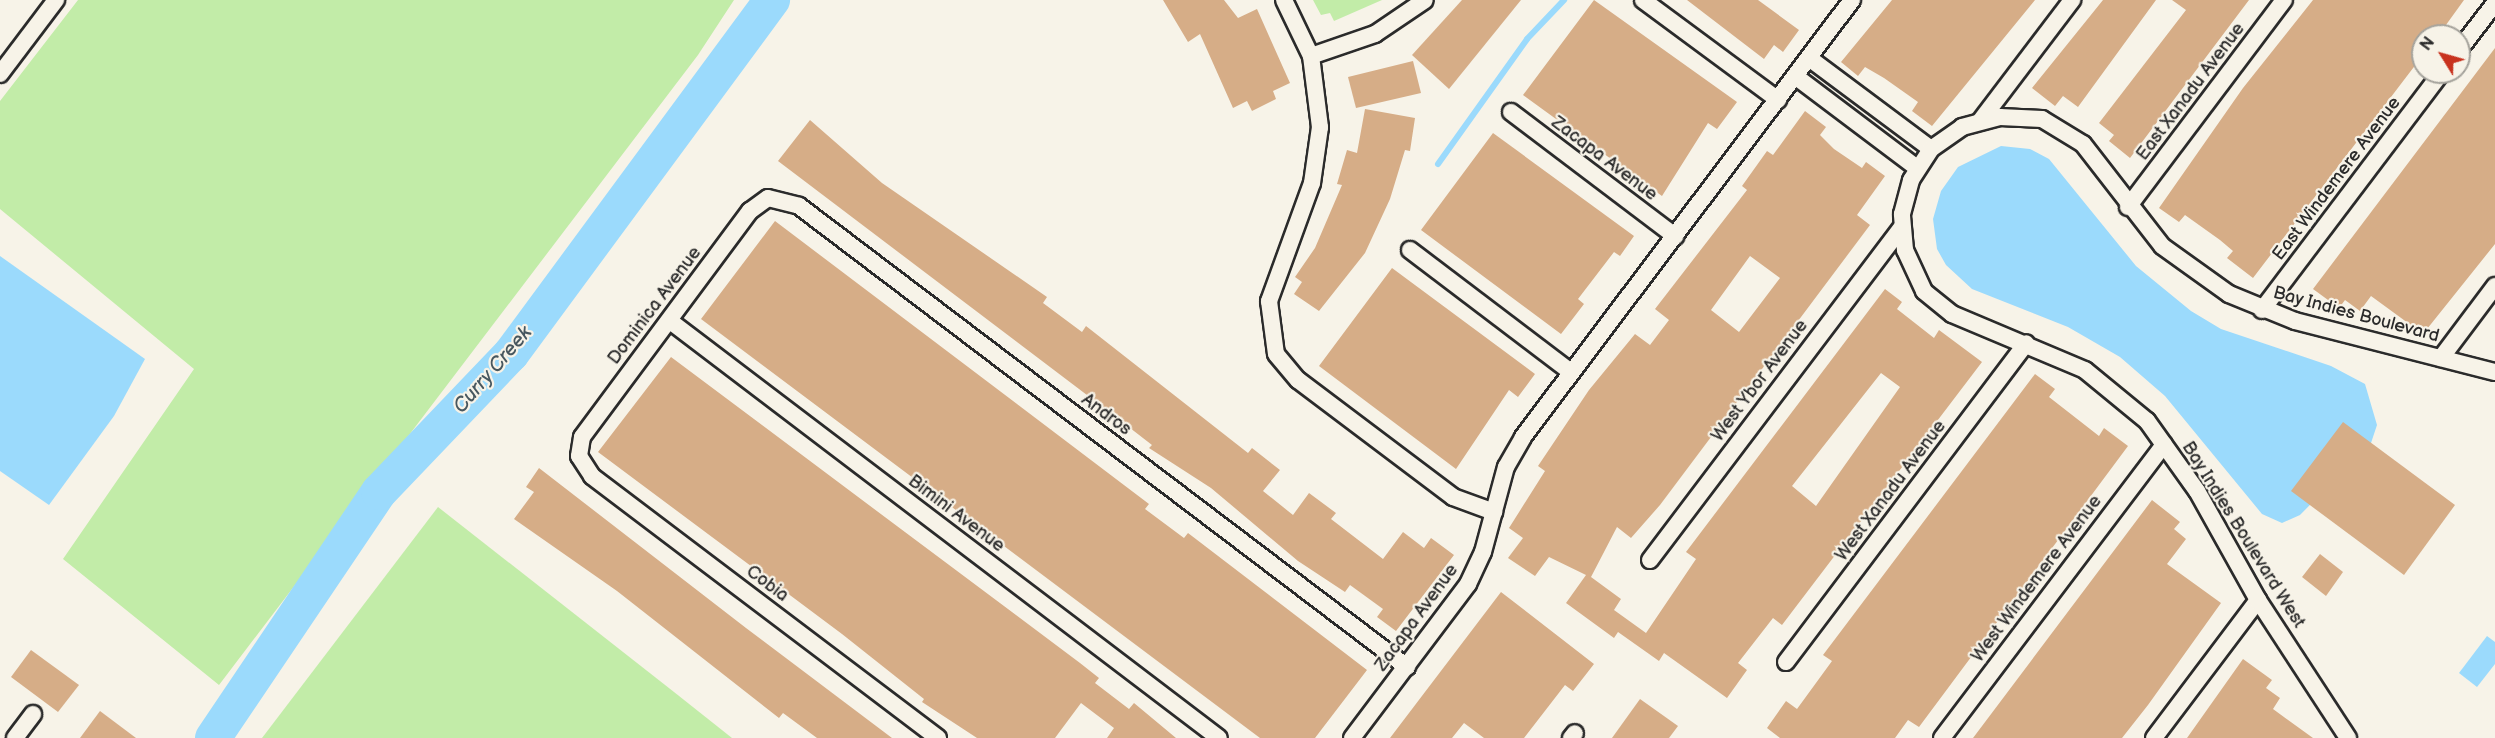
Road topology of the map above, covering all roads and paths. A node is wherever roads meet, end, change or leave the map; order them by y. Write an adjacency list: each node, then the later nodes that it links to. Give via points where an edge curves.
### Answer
1 (56, 0): 12 (street)
2 (1284, 0): 10 (street)
3 (1425, 0): 10 (street, via 1376,34)
4 (1643, 0): 15 (street)
5 (1852, 0): 11 (street, Zacapa Avenue)
6 (2072, 0): 17 (street)
7 (2284, 0): 20 (street, East Xanadu Avenue)
8 (2495, 3): 9 (street)
9 (2471, 34)
10 (1311, 56): 33 (street, via 1318,98 1317,155 1268,312 1276,354 1298,380 1458,500)
11 (1809, 58): 13 (street, Zacapa Avenue); 18 (street)
12 (3, 66)
13 (1795, 76): 15 (street, Zacapa Avenue); 18 (street)
14 (2433, 84): 25 (street, East Windemere Avenue)
15 (1778, 100): 22 (street, Zacapa Avenue)
16 (1511, 112): 22 (street, Zacapa Avenue)
17 (1981, 120): 18 (street, Bay Indies Boulevard); 20 (street, Bay Indies Boulevard, via 2029,116 2060,127 2093,155)
18 (1924, 158): 21 (street, Bay Indies Boulevard West)
19 (781, 197): 26 (street, Dominica Avenue, via 768,198 750,211); 37 (street, Andros)
20 (2128, 207): 25 (street, Bay Indies Boulevard, via 2186,265)
21 (1902, 227): 27 (street, Bay Indies Boulevard West, via 1908,262 1930,298 1952,314); 34 (street, West Ybor Avenue)
22 (1675, 236): 29 (street, Zacapa Avenue)
23 (1410, 250): 29 (street)
24 (2495, 286): 28 (street)
25 (2262, 310): 28 (street, Bay Indies Boulevard)
26 (670, 321): 32 (street, Dominica Avenue, via 582,437); 41 (street, Bimini Avenue)
27 (2026, 343): 31 (street, Bay Indies Boulevard West, via 2108,386); 36 (street, West Xanadu Avenue)
28 (2440, 358): 30 (street, Bay Indies Boulevard)
29 (1571, 372): 33 (street, Zacapa Avenue, via 1512,454)
30 (2495, 372)
31 (2164, 444): 35 (street, Bay Indies Boulevard West); 43 (street, West Windemere Avenue)
32 (579, 456): 40 (street, Cobia, via 592,476)
33 (1494, 512): 37 (street, Zacapa Avenue, via 1468,584)
34 (1650, 560)
35 (2258, 600): 44 (street); 45 (street, Bay Indies Boulevard West)
36 (1786, 662)
37 (1407, 667): 42 (street, Zacapa Avenue)
38 (33, 714): 39 (street)
39 (15, 738)
40 (938, 738)
41 (1219, 738)
42 (1353, 738)
43 (1942, 738)
44 (2154, 738)
45 (2348, 738)

